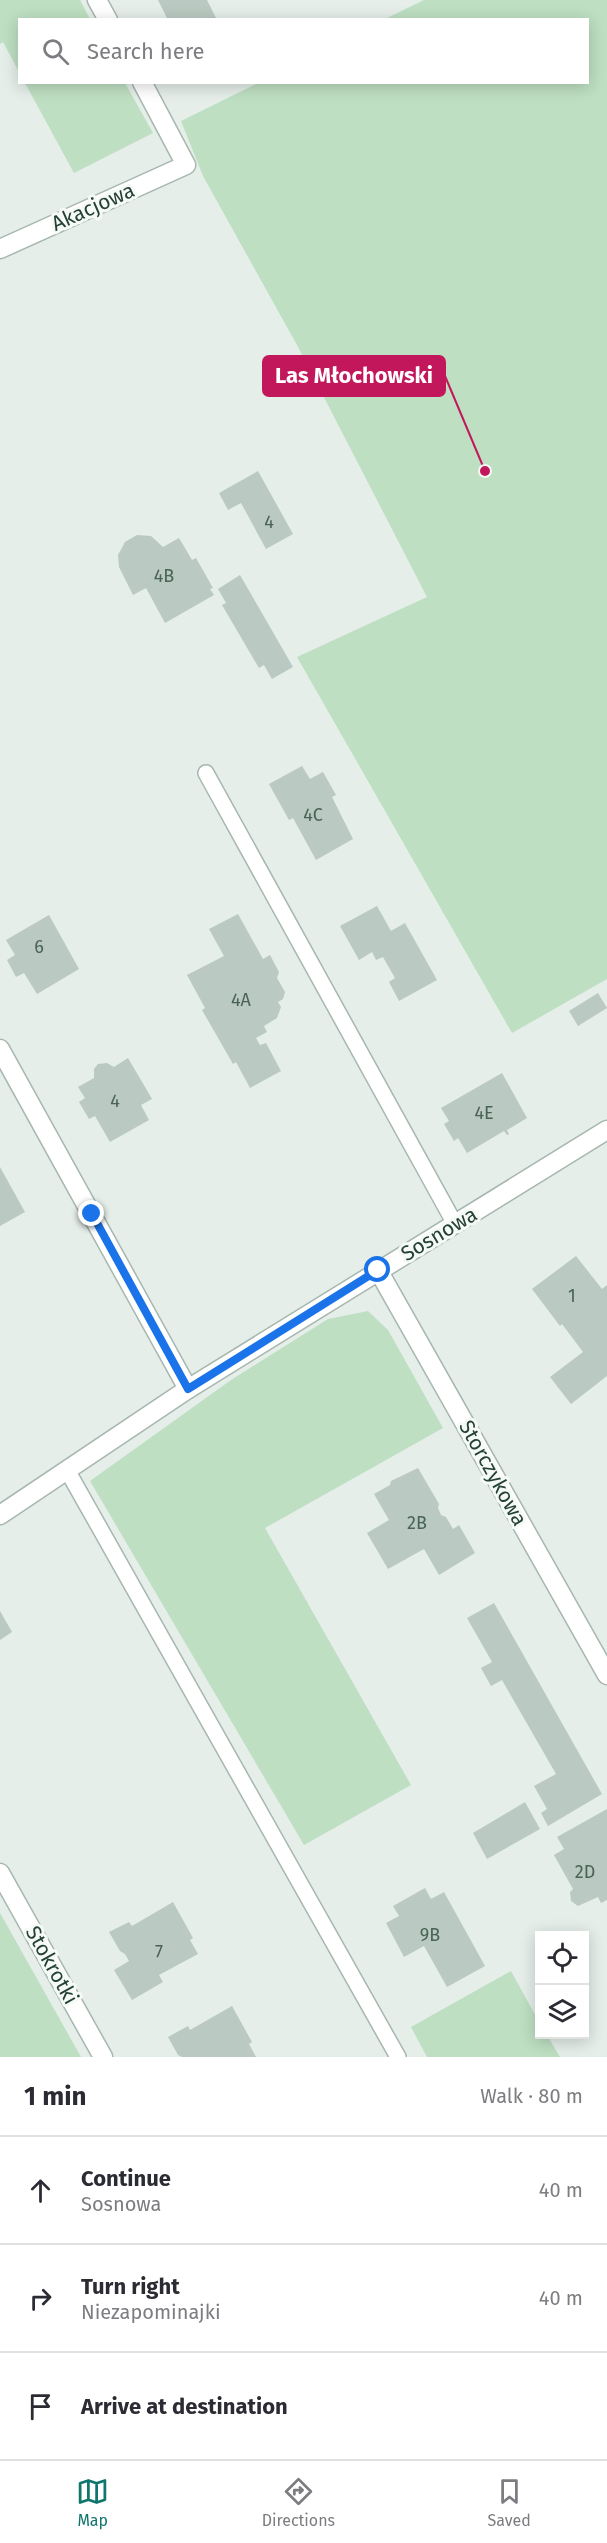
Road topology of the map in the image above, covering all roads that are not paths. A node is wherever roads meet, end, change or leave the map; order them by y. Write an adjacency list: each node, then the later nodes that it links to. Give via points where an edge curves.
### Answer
1 (97, 0): 2 (street)
2 (107, 18)
3 (143, 84): 4 (street, Akacjowa, via 186,165)
4 (0, 249)
5 (206, 772): 8 (lane)
6 (0, 1049): 10 (street)
7 (607, 1130): 8 (street, Sosnowa)
8 (455, 1224): 9 (street, Sosnowa)
9 (378, 1270): 10 (street, Sosnowa); 13 (street, Storczykowa)
10 (188, 1389): 11 (street, Sosnowa)
11 (67, 1470): 12 (street, Sosnowa); 16 (lane)
12 (0, 1515)
13 (607, 1675)
14 (0, 1874): 15 (street, Stokrotki)
15 (103, 2057)
16 (398, 2057)

